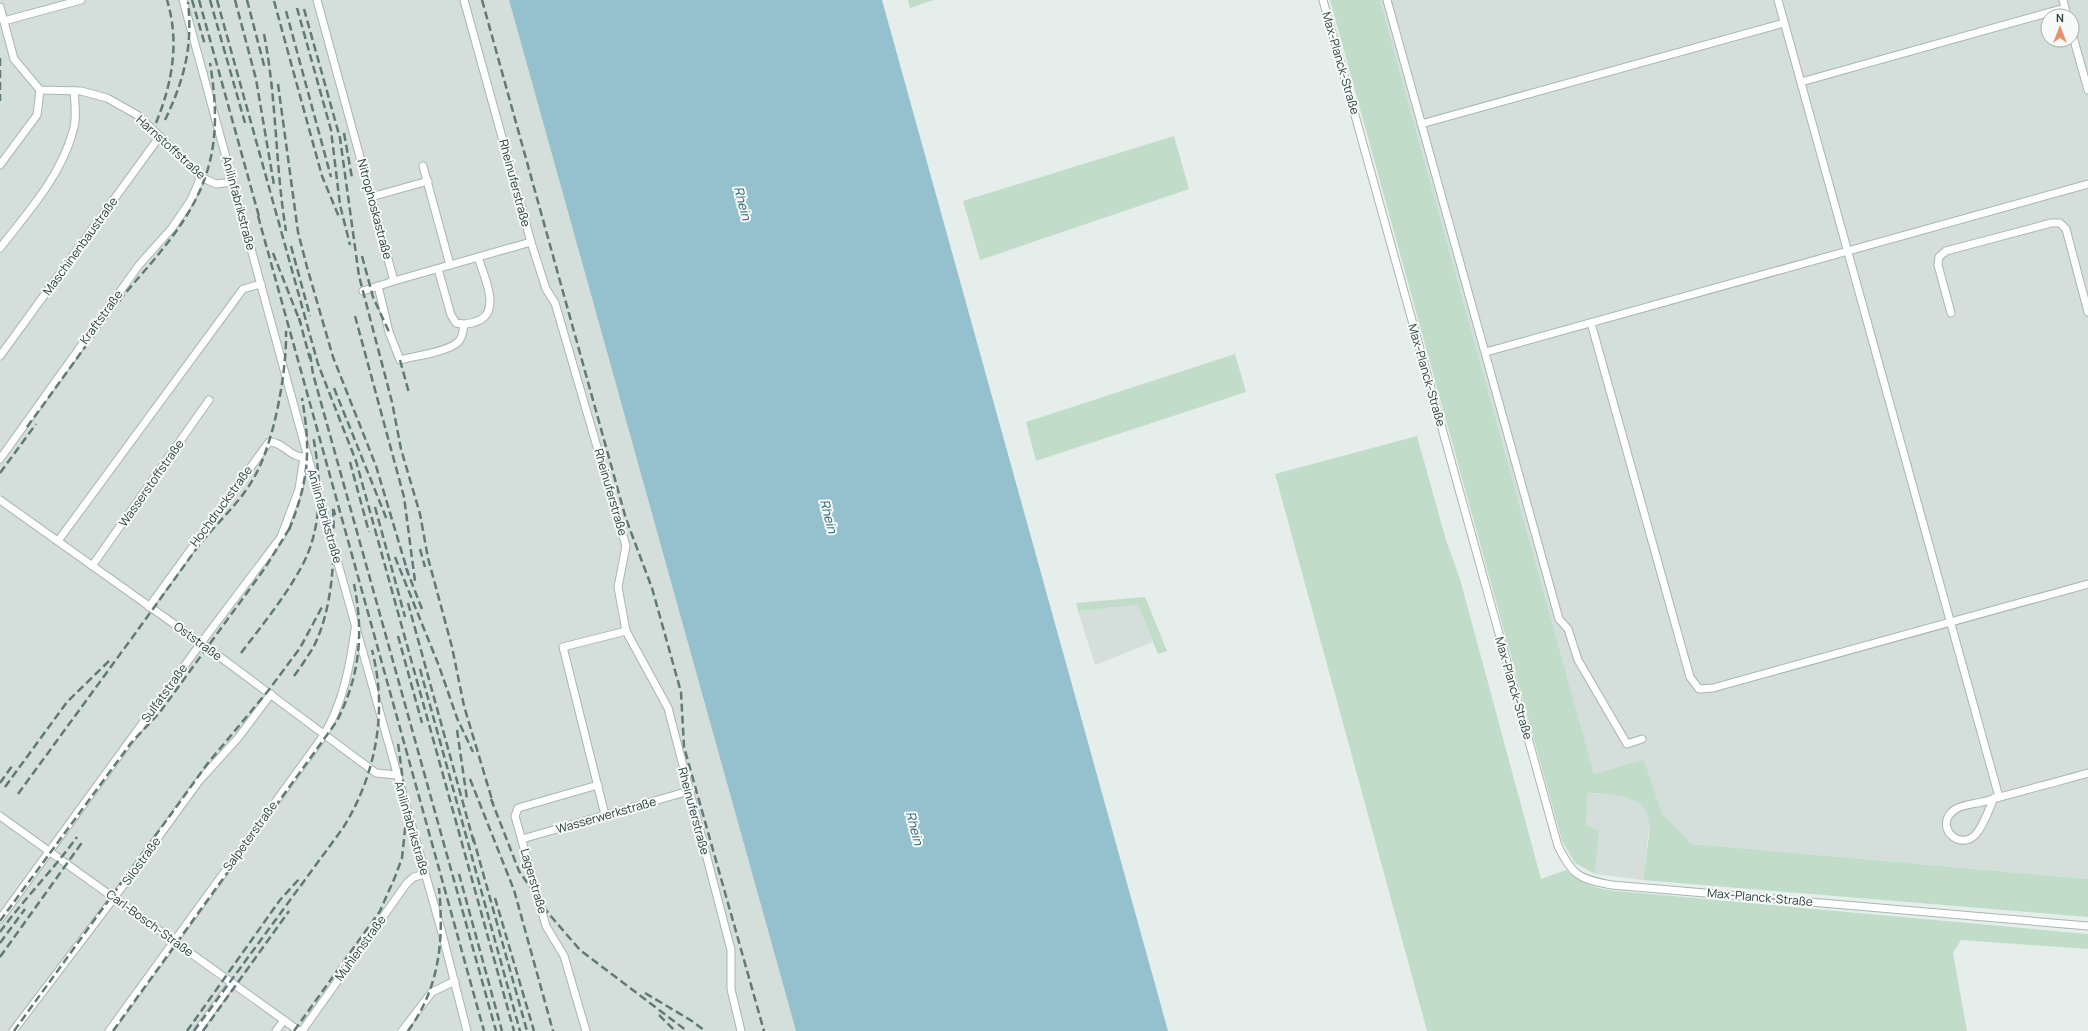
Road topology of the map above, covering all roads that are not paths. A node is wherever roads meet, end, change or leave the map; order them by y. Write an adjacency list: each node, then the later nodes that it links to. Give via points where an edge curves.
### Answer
1 (80, 0): 12 (street)
2 (183, 0): 25 (street, Anilinfabrikstraße)
3 (317, 0): 27 (street, Nitrophoskastraße)
4 (464, 0): 28 (street, Rheinuferstraße)
5 (1323, 0): 71 (street, Max-Planck-Straße, via 1558,846 1569,867 1584,878 1612,885)
6 (1387, 0): 19 (street)
7 (1778, 0): 13 (street)
8 (2063, 0): 10 (street)
9 (0, 7): 12 (street)
10 (2065, 8)
11 (2040, 15): 15 (street)
12 (4, 21): 16 (street, via 14,59)
13 (1784, 23): 15 (street); 19 (street)
14 (2076, 48): 17 (street)
15 (1800, 82): 30 (street)
16 (40, 90): 18 (street, Harnstoffstraße); 21 (street, via 37,115)
17 (2088, 90)
18 (74, 92): 20 (street, Harnstoffstraße, via 107,98 139,116); 29 (street, via 74,130 61,166)
19 (1421, 124): 42 (street)
20 (160, 136): 23 (street, Harnstoffstraße); 43 (street, Maschinenbaustraße)
21 (0, 165)
22 (423, 166): 24 (street)
23 (202, 177): 25 (street, Harnstoffstraße, via 216,184); 46 (street, Kraftstraße, via 191,200 172,228 139,265)
24 (428, 181): 27 (street); 32 (street)
25 (233, 182): 35 (street, Anilinfabrikstraße)
26 (2088, 184): 30 (street)
27 (372, 197): 34 (street, Nitrophoskastraße)
28 (531, 242): 31 (street); 54 (street, Rheinuferstraße, via 546,289 555,303 626,546 618,587)
29 (0, 248)
30 (1847, 251): 40 (street); 52 (street)
31 (478, 257): 32 (street); 41 (street, via 489,294 489,310 484,318)
32 (450, 265): 33 (street)
33 (438, 269): 34 (street); 41 (street, via 451,315 456,323)
34 (394, 281): 36 (street)
35 (261, 284): 45 (street, Anilinfabrikstraße); 48 (street, via 243,289 239,294)
36 (378, 286): 37 (street); 41 (street, via 389,332 400,360 447,348 458,342)
37 (363, 291)
38 (2088, 312): 39 (street, via 2066,229 2060,223 2051,223 1946,251 1939,257 1938,265)
39 (1951, 313)
40 (1591, 323): 42 (street); 52 (street, via 1690,678 1699,689 1713,688)
41 (464, 325)
42 (1486, 352): 58 (street, via 1559,619 1568,629 1578,660 1627,744)
43 (0, 356)
44 (209, 400): 49 (street, Wasserstoffstraße)
45 (306, 457): 51 (street, Hochdruckstraße, via 294,456 277,443 269,442); 53 (street, Anilinfabrikstraße); 55 (street, Sulfatstraße, via 299,489 281,536)
46 (0, 459)
47 (0, 500): 48 (street, Oststraße)
48 (58, 541): 49 (street, Oststraße)
49 (92, 566): 51 (street, Oststraße)
50 (2088, 584): 52 (street)
51 (149, 606): 55 (street, Oststraße)
52 (1951, 622): 63 (street)
53 (356, 626): 57 (street, Salpeterstraße, via 341,702); 60 (street, Anilinfabrikstraße)
54 (626, 631): 61 (street, via 563,647); 62 (street, Rheinuferstraße, via 668,708)
55 (201, 643): 56 (street, Oststraße); 67 (street, Sulfatstraße)
56 (271, 694): 57 (street, Oststraße); 69 (street, Silostraße, via 238,738 199,781)
57 (324, 735): 60 (street, Oststraße, via 376,773); 72 (street, Salpeterstraße)
58 (1642, 739)
59 (2088, 773): 63 (street)
60 (397, 775): 68 (street, Anilinfabrikstraße)
61 (598, 785): 64 (street); 66 (street, Lagerstraße, via 518,808 515,816)
62 (689, 791): 64 (street, Wasserwerkstraße); 84 (street, Rheinuferstraße, via 731,950 731,989)
63 (1997, 798): 63 (street, via 1954,809 1947,817 1945,826 1949,835 1957,840 1973,836)
64 (605, 815): 66 (street, Wasserwerkstraße)
65 (0, 816): 67 (street, Carl-Bosch-Straße)
66 (522, 839): 83 (street, Lagerstraße, via 546,926 564,956)
67 (50, 851): 69 (street, Carl-Bosch-Straße); 70 (street, Sulfatstraße)
68 (425, 874): 73 (street, Anilinfabrikstraße); 80 (street, Mühlenstraße, via 414,876 407,883)
69 (114, 898): 72 (street, Carl-Bosch-Straße); 76 (street, Silostraße)
70 (0, 919)
71 (2088, 926)
72 (174, 941): 74 (street, Carl-Bosch-Straße); 77 (street, Salpeterstraße)
73 (455, 982): 81 (street, via 432,992); 82 (street, Anilinfabrikstraße)
74 (232, 983): 75 (street, Carl-Bosch-Straße); 78 (street)
75 (284, 1020): 79 (street); 80 (street, Carl-Bosch-Straße)
76 (13, 1031)
77 (109, 1031)
78 (197, 1031)
79 (276, 1031)
80 (300, 1031)
81 (402, 1031)
82 (468, 1031)
83 (586, 1031)
84 (741, 1031)

